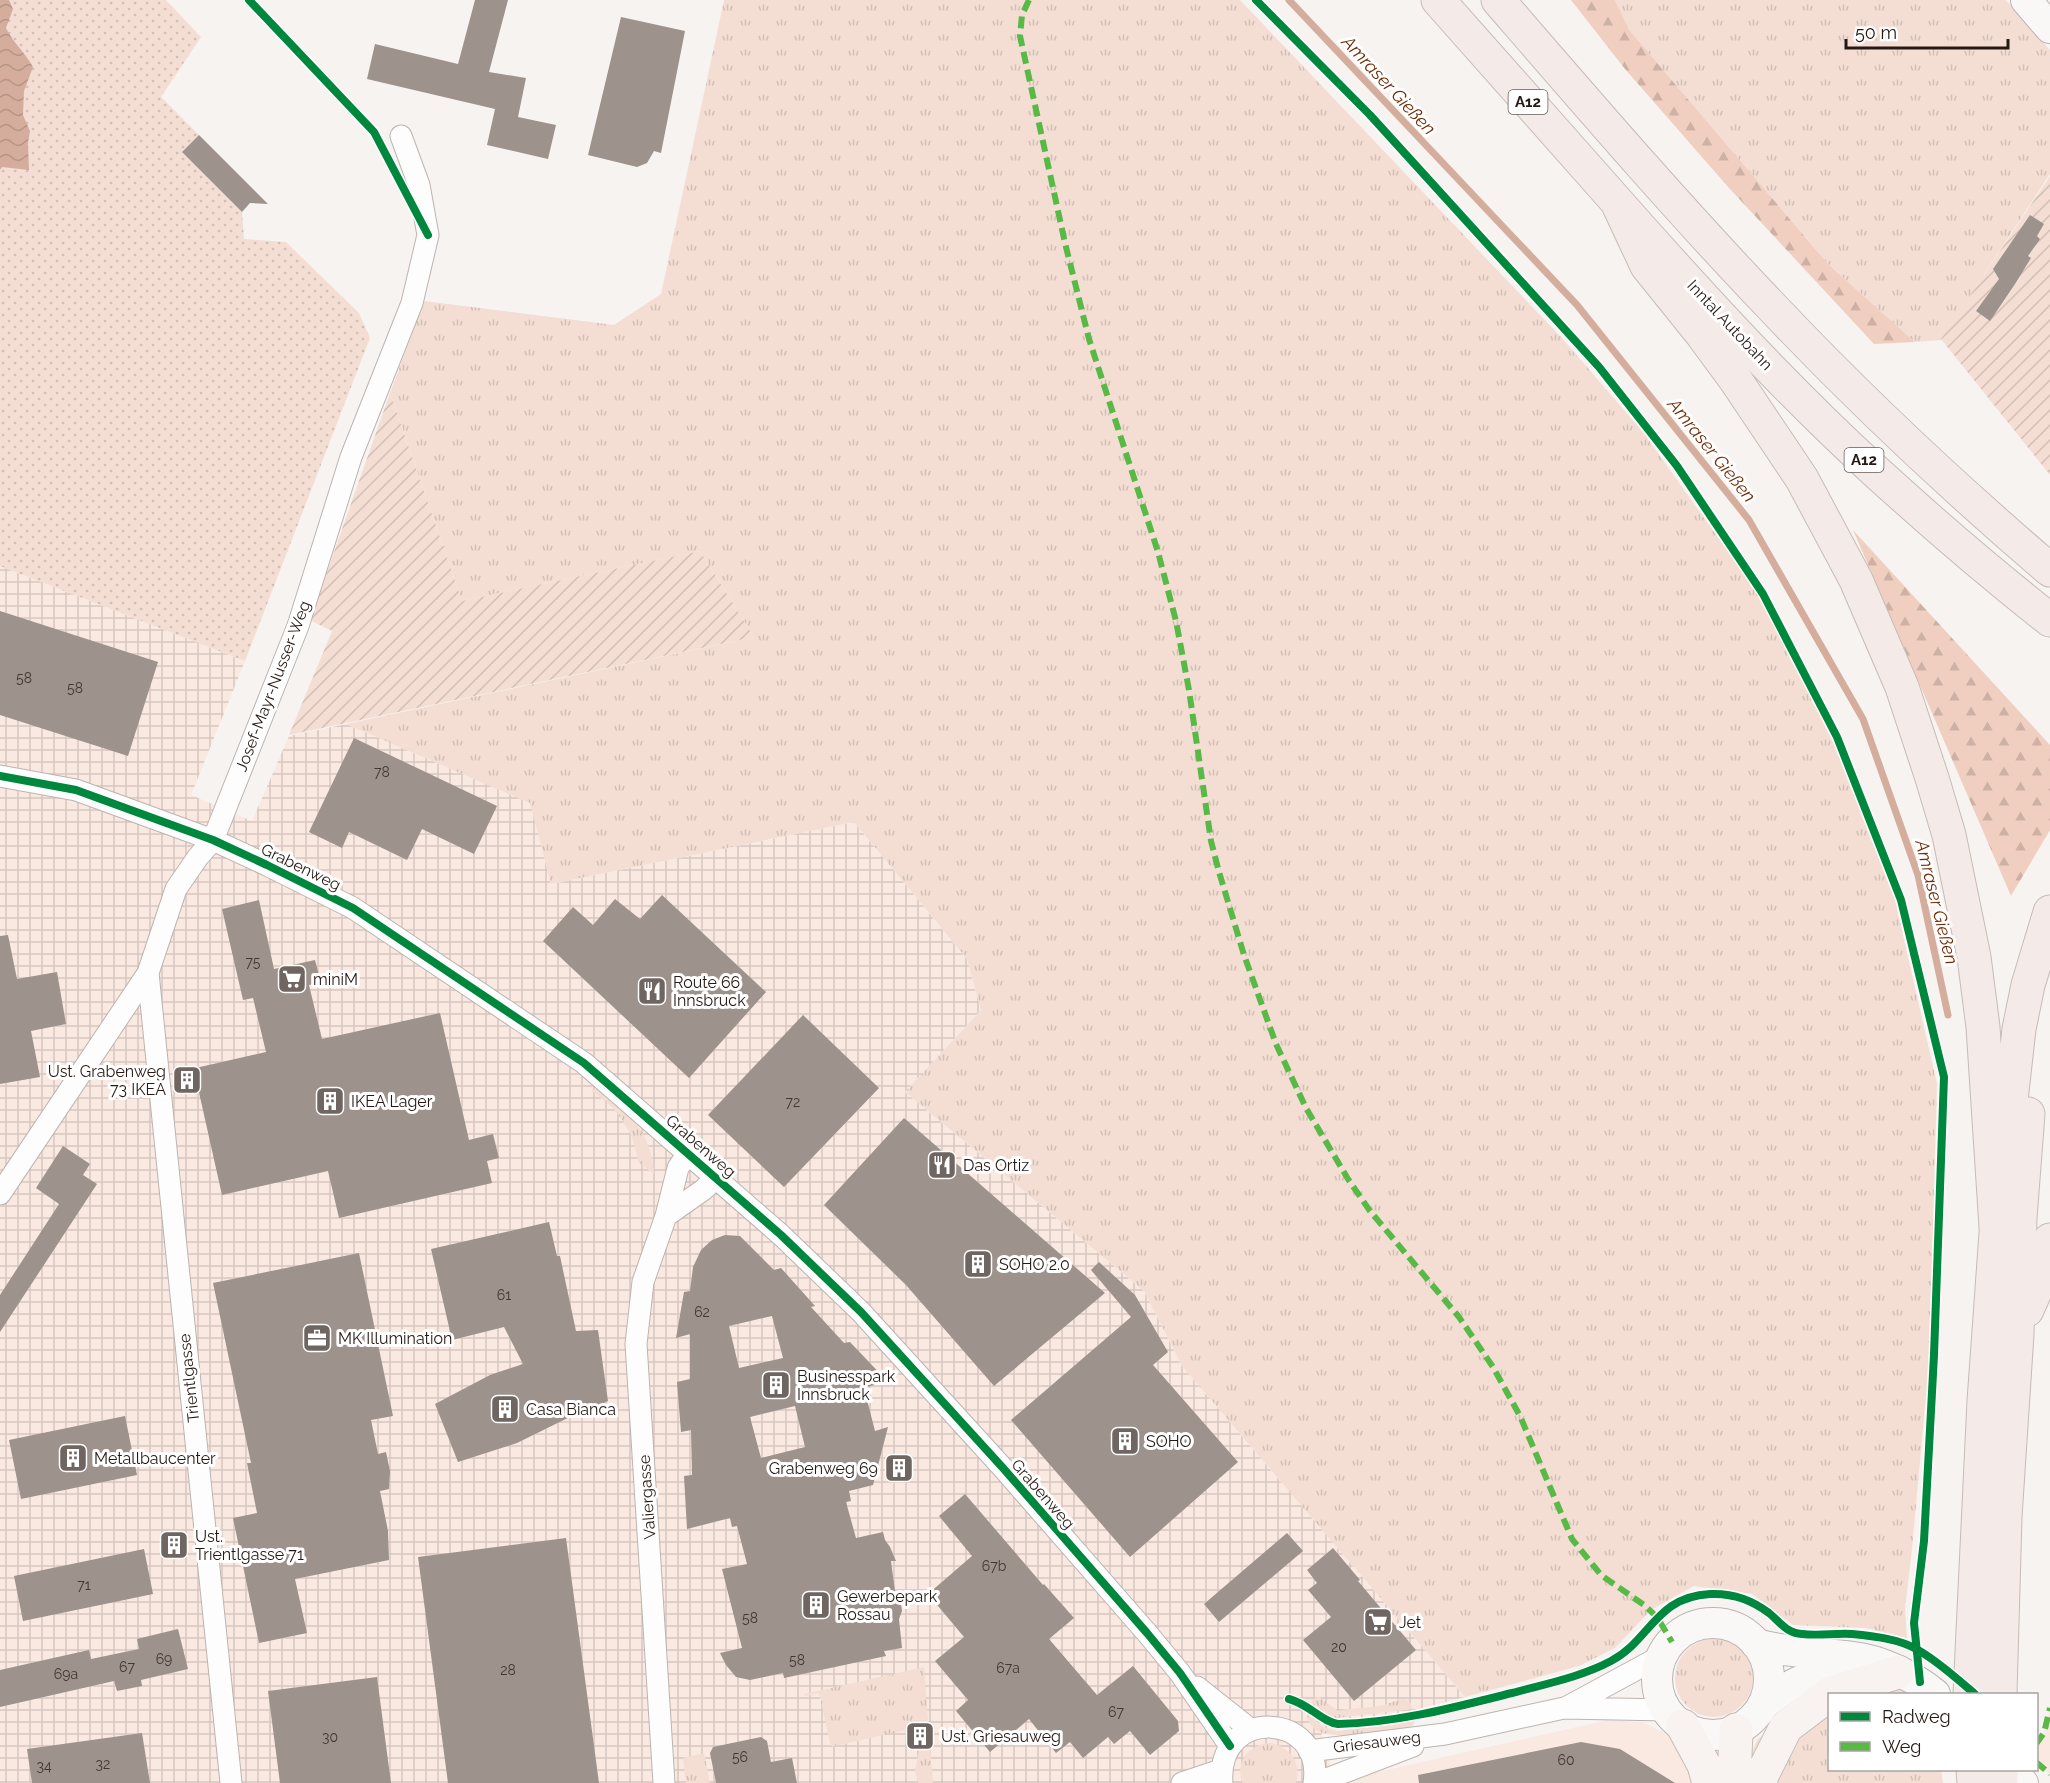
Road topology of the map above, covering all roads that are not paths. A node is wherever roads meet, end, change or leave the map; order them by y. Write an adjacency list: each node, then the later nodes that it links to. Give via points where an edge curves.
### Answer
1 (1438, 0): 6 (highway, Inntal Autobahn / A12)
2 (1498, 0): 7 (highway, A12, via 1727,259 1818,355 1948,482)
3 (2026, 0): 4 (main road)
4 (2050, 28)
5 (401, 136): 10 (street, Josef-Mayr-Nusser-Weg, via 420,185 428,235 412,303 351,458 298,626)
6 (1618, 204): 8 (highway, Inntal Autobahn / A12, via 1781,379 1873,468); 18 (highway, via 1647,266 1731,374 1802,479 1856,580 1902,687 1949,836 1974,957 1983,1027)
7 (2050, 570)
8 (2050, 620)
9 (0, 776): 10 (street, Grabenweg, via 76,790)
10 (213, 840): 12 (street, Josef-Mayr-Nusser-Weg, via 176,889); 14 (street, Grabenweg, via 353,908 584,1063)
11 (2050, 912): 18 (highway, via 2019,1029)
12 (148, 973): 16 (street, Josef-Mayr-Nusser-Weg); 39 (street, Trientlgasse)
13 (2050, 982): 20 (highway, via 2031,1088 2020,1218)
14 (688, 1153): 15 (street, Grabenweg); 17 (street, Valiergasse, via 678,1168)
15 (716, 1178): 17 (street); 23 (street, Grabenweg, via 861,1312 1003,1468)
16 (0, 1194)
17 (666, 1216): 40 (street, Valiergasse, via 643,1282 636,1344)
18 (1996, 1227): 25 (highway)
19 (2050, 1240): 20 (highway)
20 (2017, 1334): 27 (highway, via 2005,1517)
21 (1756, 1644): 22 (main road, Griesauweg, via 1737,1628 1720,1623 1702,1624 1685,1630); 24 (main road, via 1782,1651 1873,1661); 29 (main road, Griesauweg, via 1768,1669 1769,1688)
22 (1663, 1655): 30 (street, Griesauweg); 31 (main road, via 1658,1686)
23 (1180, 1673): 32 (street, Grabenweg); 35 (street, Grabenweg)
24 (1917, 1683): 26 (main road); 29 (main road, via 1860,1670 1819,1675 1791,1684)
25 (1970, 1690)
26 (1839, 1693)
27 (2000, 1693)
28 (1828, 1696): 45 (main road, via 1786,1727)
29 (1763, 1705): 33 (main road, via 1752,1720)
30 (1564, 1708): 31 (street, Griesauweg); 34 (street, Griesauweg)
31 (1675, 1718): 33 (main road, Griesauweg, via 1698,1733 1724,1734); 43 (main road, via 1704,1765)
32 (1250, 1730): 35 (street); 36 (street, via 1279,1727 1294,1733)
33 (1736, 1730): 44 (main road)
34 (1445, 1734): 36 (street, Griesauweg); 42 (street, Griesauweg)
35 (1230, 1746): 38 (street)
36 (1310, 1751): 42 (street)
37 (2012, 1771): 46 (main road)
38 (1222, 1777): 41 (street)
39 (231, 1783)
40 (664, 1783)
41 (1182, 1783)
42 (1315, 1783)
43 (1709, 1783)
44 (1734, 1783)
45 (1761, 1783)
46 (2023, 1783)

